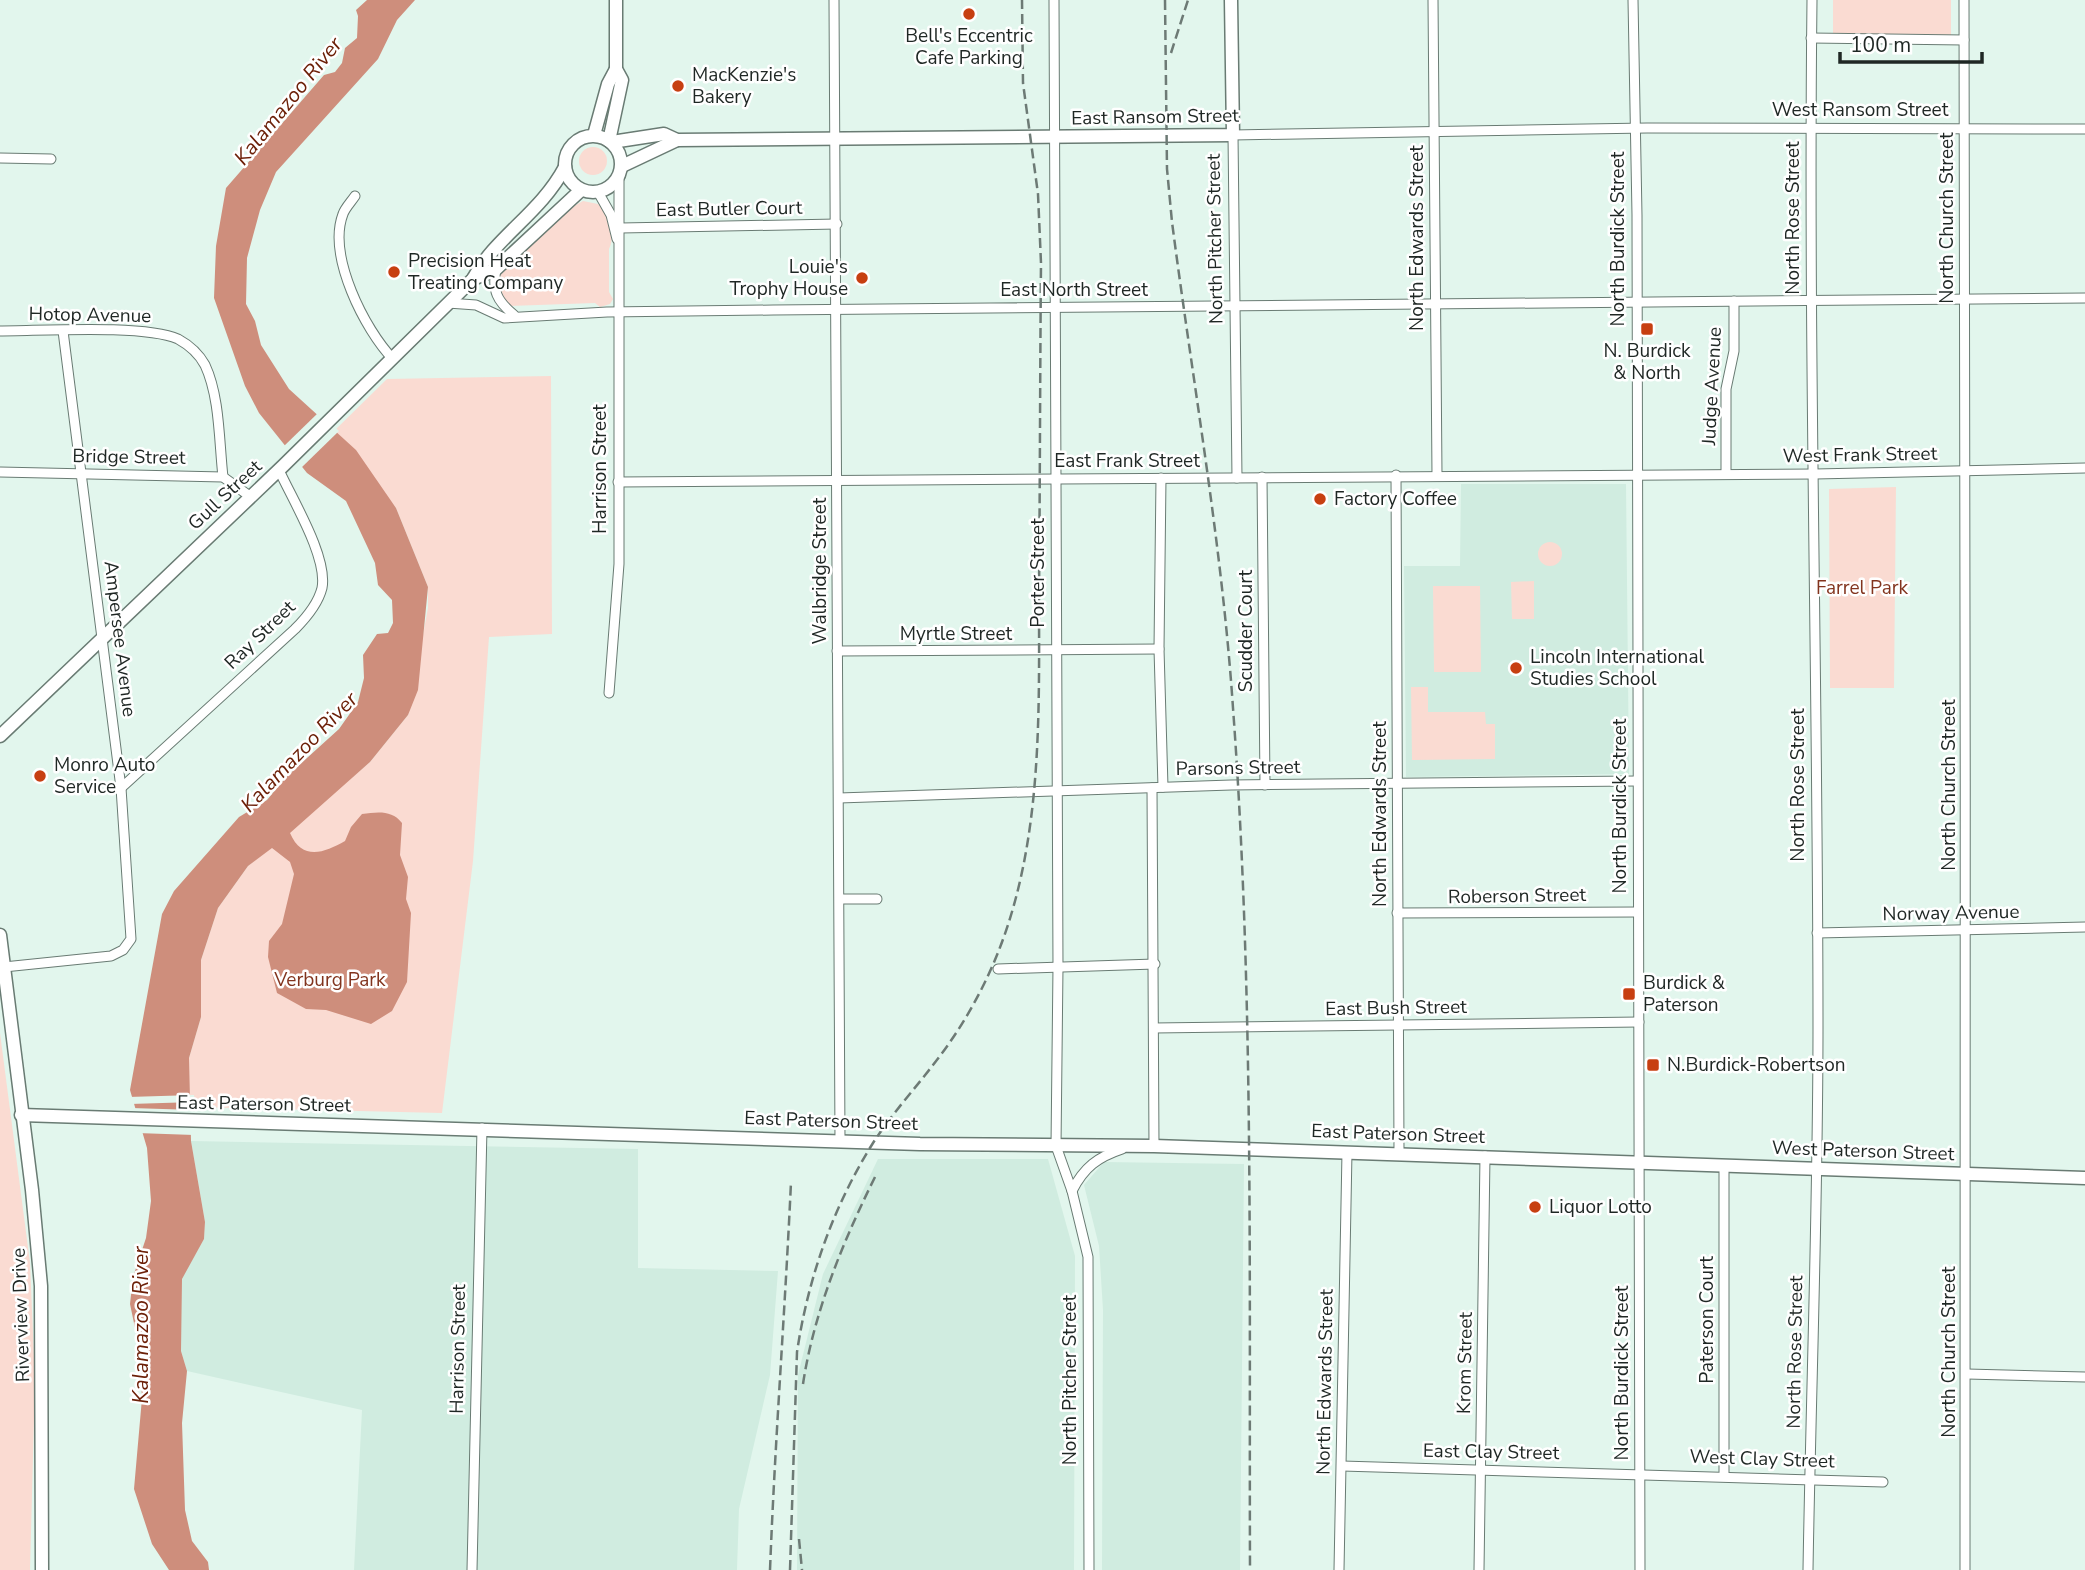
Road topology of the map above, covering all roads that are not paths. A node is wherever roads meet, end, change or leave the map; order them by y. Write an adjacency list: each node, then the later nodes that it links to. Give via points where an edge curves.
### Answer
1 (616, 0): 11 (street)
2 (834, 0): 20 (street, Walbridge Street)
3 (1054, 0): 19 (street, Porter Street)
4 (1231, 0): 18 (street, North Pitcher Street)
5 (1433, 0): 16 (street, North Edwards Street)
6 (1633, 0): 14 (street, North Burdick Street)
7 (1812, 0): 9 (street, North Rose Street)
8 (1964, 0): 10 (street, North Church Street)
9 (1811, 38): 10 (street); 12 (street, North Rose Street)
10 (1964, 40): 13 (street, North Church Street)
11 (616, 69): 17 (street); 22 (street, via 622,80)
12 (1811, 127): 13 (street, West Ransom Street); 14 (street, West Ransom Street); 37 (street, North Rose Street)
13 (1965, 127): 15 (street, West Ransom Street); 36 (street, North Church Street)
14 (1635, 128): 16 (street, East Ransom Street); 38 (street, North Burdick Street)
15 (2085, 129)
16 (1434, 130): 18 (street, East Ransom Street); 41 (street, North Edwards Street)
17 (594, 135): 22 (street); 25 (street, via 569,149)
18 (1233, 135): 19 (street, East Ransom Street); 42 (street, North Pitcher Street)
19 (1055, 138): 20 (street, East Ransom Street); 43 (street, Porter Street)
20 (837, 139): 21 (street, East Ransom Street); 30 (street, Walbridge Street)
21 (677, 140): 22 (street, East Ransom Street, via 664,134); 26 (street, East Ransom Street)
22 (610, 142): 26 (street, via 621,157)
23 (0, 158): 24 (street)
24 (51, 159)
25 (565, 167): 27 (street); 34 (street, Gull Street, via 552,191 483,261)
26 (621, 171): 28 (street); 31 (street, Harrison Street)
27 (581, 190): 28 (street); 33 (street, Gull Street)
28 (598, 192): 32 (street, Harrison Street)
29 (355, 196): 49 (street, via 340,230 344,270 360,310)
30 (837, 224): 31 (street, East Butler Court); 44 (street, Walbridge Street)
31 (621, 228): 32 (street, Harrison Street)
32 (619, 244): 45 (street, Harrison Street)
33 (496, 269): 34 (street, Gull Street); 46 (street, via 495,292)
34 (473, 279): 40 (street, Gull Street)
35 (2085, 298): 36 (street, East North Street)
36 (1964, 299): 37 (street, East North Street); 52 (street, North Church Street)
37 (1810, 301): 39 (street, East North Street); 57 (street, North Rose Street)
38 (1635, 302): 39 (street, East North Street); 41 (street, East North Street); 56 (street, North Burdick Street)
39 (1734, 302): 54 (street, Judge Avenue, via 1734,351 1726,389)
40 (448, 303): 46 (street, East North Street, via 476,305 504,318); 49 (street, Gull Street)
41 (1435, 304): 42 (street, East North Street); 59 (street, North Edwards Street)
42 (1235, 305): 43 (street, East North Street); 64 (street, North Pitcher Street)
43 (1054, 307): 44 (street, East North Street); 62 (street, Porter Street)
44 (838, 309): 45 (street, East North Street); 65 (street, Walbridge Street)
45 (621, 312): 46 (street, East North Street); 66 (street, Harrison Street)
46 (514, 315)
47 (0, 331): 48 (street, Hotop Avenue)
48 (63, 331): 55 (street, Ampersee Avenue); 60 (street, Hotop Avenue, via 145,332 178,340 199,355 208,373)
49 (393, 359): 50 (street, Gull Street)
50 (281, 468): 67 (street, Gull Street); 78 (street, Ray Street, via 321,565 321,592 315,605 295,629)
51 (2085, 468): 52 (street, West Frank Street)
52 (1967, 471): 57 (street, West Frank Street); 87 (street, North Church Street)
53 (0, 472): 55 (street, Bridge Street)
54 (1726, 473): 56 (street, West Frank Street); 57 (street, West Frank Street)
55 (81, 474): 60 (street, Bridge Street); 68 (street, Ampersee Avenue)
56 (1635, 474): 59 (street, East Frank Street); 74 (street, North Burdick Street)
57 (1815, 474): 88 (street, North Rose Street)
58 (1396, 475): 59 (street, East Frank Street); 61 (street, East Frank Street); 75 (street, North Edwards Street)
59 (1437, 475)
60 (223, 477): 67 (street)
61 (1262, 477): 64 (street, East Frank Street); 76 (street, Scudder Court)
62 (1056, 478): 63 (street, East Frank Street); 65 (street, East Frank Street); 71 (street, Porter Street)
63 (1161, 478): 64 (street, East Frank Street); 69 (street)
64 (1237, 478)
65 (837, 481): 66 (street, East Frank Street); 70 (street, Walbridge Street)
66 (618, 482): 72 (street, Harrison Street, via 619,564)
67 (251, 497): 68 (street, Gull Street)
68 (102, 637): 73 (street, Gull Street); 78 (street, Ampersee Avenue)
69 (1159, 649): 71 (street, Myrtle Street); 77 (street)
70 (837, 651): 71 (street, Myrtle Street); 81 (street, Walbridge Street)
71 (1056, 651): 80 (street, Porter Street)
72 (609, 694)
73 (0, 736)
74 (1637, 780): 75 (street, Parsons Street); 84 (street, North Burdick Street)
75 (1398, 782): 76 (street, Parsons Street); 85 (street, North Edwards Street)
76 (1265, 785): 77 (street, Parsons Street)
77 (1163, 787): 79 (street, Parsons Street)
78 (121, 788): 91 (street, Ampersee Avenue, via 131,939 123,950 91,959)
79 (1152, 788): 80 (street, Parsons Street); 90 (street)
80 (1058, 793): 81 (street, Parsons Street); 92 (street, Porter Street)
81 (839, 798): 82 (street, Walbridge Street)
82 (839, 899): 83 (street); 99 (street, Walbridge Street)
83 (877, 899)
84 (1639, 912): 85 (street, Roberson Street); 94 (street, North Burdick Street)
85 (1397, 913): 95 (street, North Edwards Street)
86 (2085, 927): 87 (street, Norway Avenue)
87 (1967, 930): 88 (street, Norway Avenue); 109 (street, North Church Street)
88 (1817, 933): 108 (street, North Rose Street)
89 (0, 935): 91 (street, Riverview Drive)
90 (1155, 964): 92 (street); 96 (street)
91 (4, 967): 97 (street, Riverview Drive)
92 (1058, 967): 93 (street); 100 (street, Porter Street)
93 (998, 969)
94 (1639, 1022): 95 (street, East Bush Street); 106 (street, North Burdick Street)
95 (1398, 1025): 96 (street, East Bush Street); 104 (street, North Edwards Street)
96 (1154, 1028): 102 (street)
97 (21, 1115): 98 (street, East Paterson Street); 120 (street, Riverview Drive, via 41,1286)
98 (482, 1128): 99 (street, East Paterson Street); 121 (street, Harrison Street)
99 (840, 1141): 100 (street, East Paterson Street)
100 (1056, 1146): 101 (street, East Paterson Street); 111 (street, North Pitcher Street)
101 (1129, 1146): 102 (street, East Paterson Street); 111 (street, via 1100,1157 1080,1174)
102 (1154, 1146): 103 (street, East Paterson Street)
103 (1347, 1152): 104 (street, East Paterson Street); 114 (street, North Edwards Street)
104 (1399, 1153): 105 (street, East Paterson Street)
105 (1485, 1156): 106 (street, East Paterson Street); 115 (street, Krom Street)
106 (1640, 1164): 107 (street, West Paterson Street); 116 (street, North Burdick Street)
107 (1724, 1165): 108 (street, West Paterson Street); 117 (street, Paterson Court)
108 (1816, 1168): 109 (street, West Paterson Street); 118 (street, North Rose Street)
109 (1967, 1174): 110 (street, West Paterson Street); 112 (street, North Church Street)
110 (2085, 1178)
111 (1072, 1191): 122 (street, North Pitcher Street, via 1088,1270)
112 (1967, 1374): 113 (street); 127 (street, North Church Street)
113 (2085, 1377)
114 (1342, 1466): 115 (street, East Clay Street); 123 (street, North Edwards Street)
115 (1481, 1470): 116 (street, East Clay Street); 124 (street, Krom Street)
116 (1640, 1473): 117 (street, West Clay Street); 125 (street, North Burdick Street)
117 (1724, 1475): 118 (street, West Clay Street)
118 (1811, 1477): 119 (street, West Clay Street); 126 (street, North Rose Street)
119 (1883, 1482)
120 (42, 1570)
121 (472, 1570)
122 (1089, 1570)
123 (1339, 1570)
124 (1479, 1570)
125 (1640, 1570)
126 (1808, 1570)
127 (1965, 1570)

